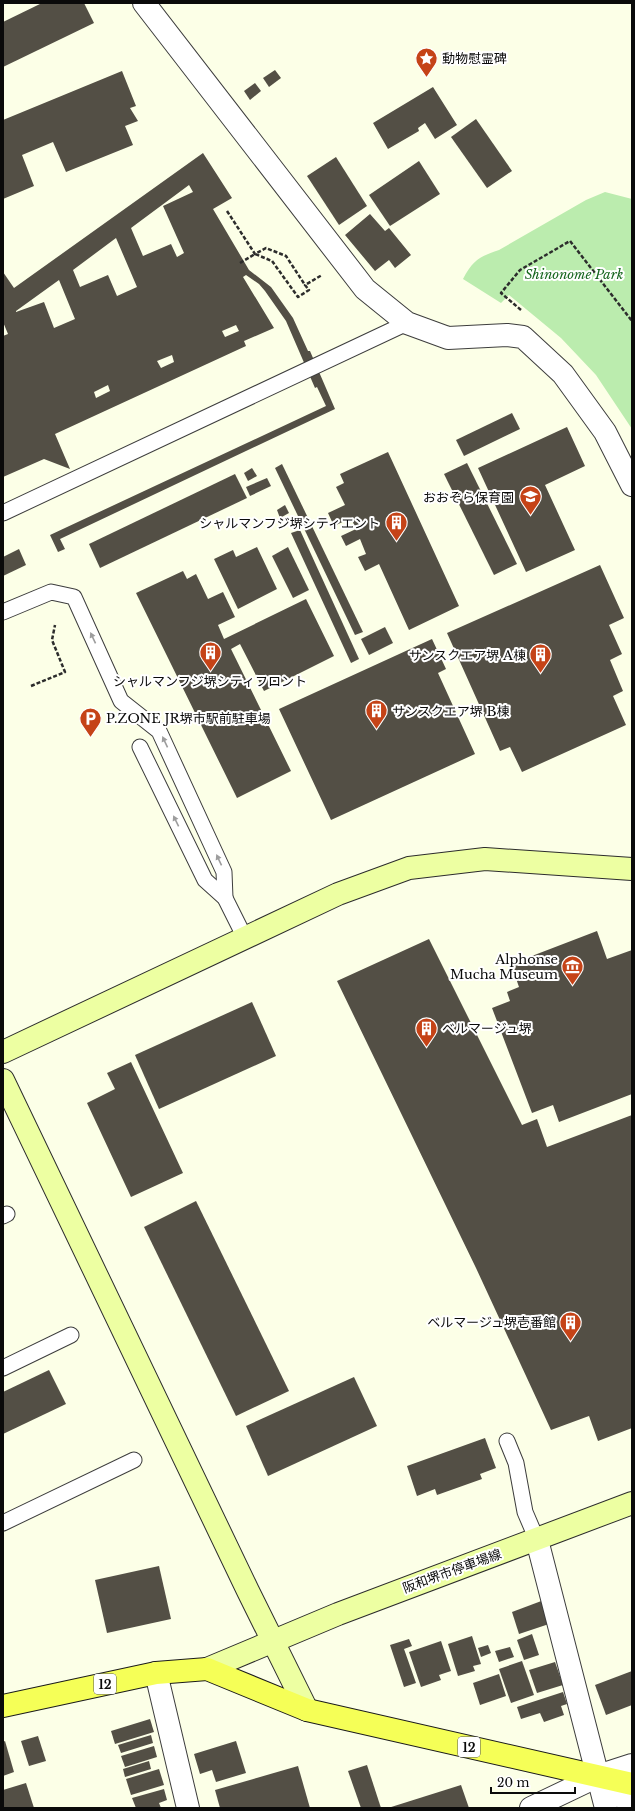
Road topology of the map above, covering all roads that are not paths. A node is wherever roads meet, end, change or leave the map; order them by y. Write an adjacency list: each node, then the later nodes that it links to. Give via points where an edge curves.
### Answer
1 (144, 3): 2 (street, via 365,289)
2 (407, 323): 3 (street, via 448,338 507,335 523,337 563,374 605,432); 4 (lane)
3 (632, 485)
4 (3, 513)
5 (3, 612): 8 (lane, one-way to 5, via 224,872 159,731 121,700 74,597 51,592)
6 (140, 747): 8 (lane, one-way to 6, via 204,880)
7 (632, 869): 9 (street, via 485,859 409,868 338,894)
8 (225, 898): 9 (lane)
9 (245, 938): 10 (street)
10 (3, 1052)
11 (3, 1080): 19 (street)
12 (71, 1335): 13 (lane)
13 (3, 1368)
14 (507, 1440): 18 (lane, via 516,1463 525,1512)
15 (134, 1460): 17 (lane)
16 (632, 1503): 18 (street, 阪和堺市停車場線)
17 (3, 1523)
18 (537, 1540): 19 (street, 阪和堺市停車場線, via 338,1614); 25 (street)
19 (274, 1642): 20 (street, 阪和堺市停車場線); 23 (street)
20 (207, 1669): 21 (main road, 12); 23 (main road, 12)
21 (156, 1674): 22 (main road, 12); 28 (street)
22 (3, 1706)
23 (307, 1710): 25 (main road, 12)
24 (632, 1764): 25 (street)
25 (598, 1776): 26 (main road, 12); 27 (street); 29 (street); 30 (street)
26 (632, 1784)
27 (632, 1805)
28 (188, 1808)
29 (531, 1808)
30 (606, 1808)

